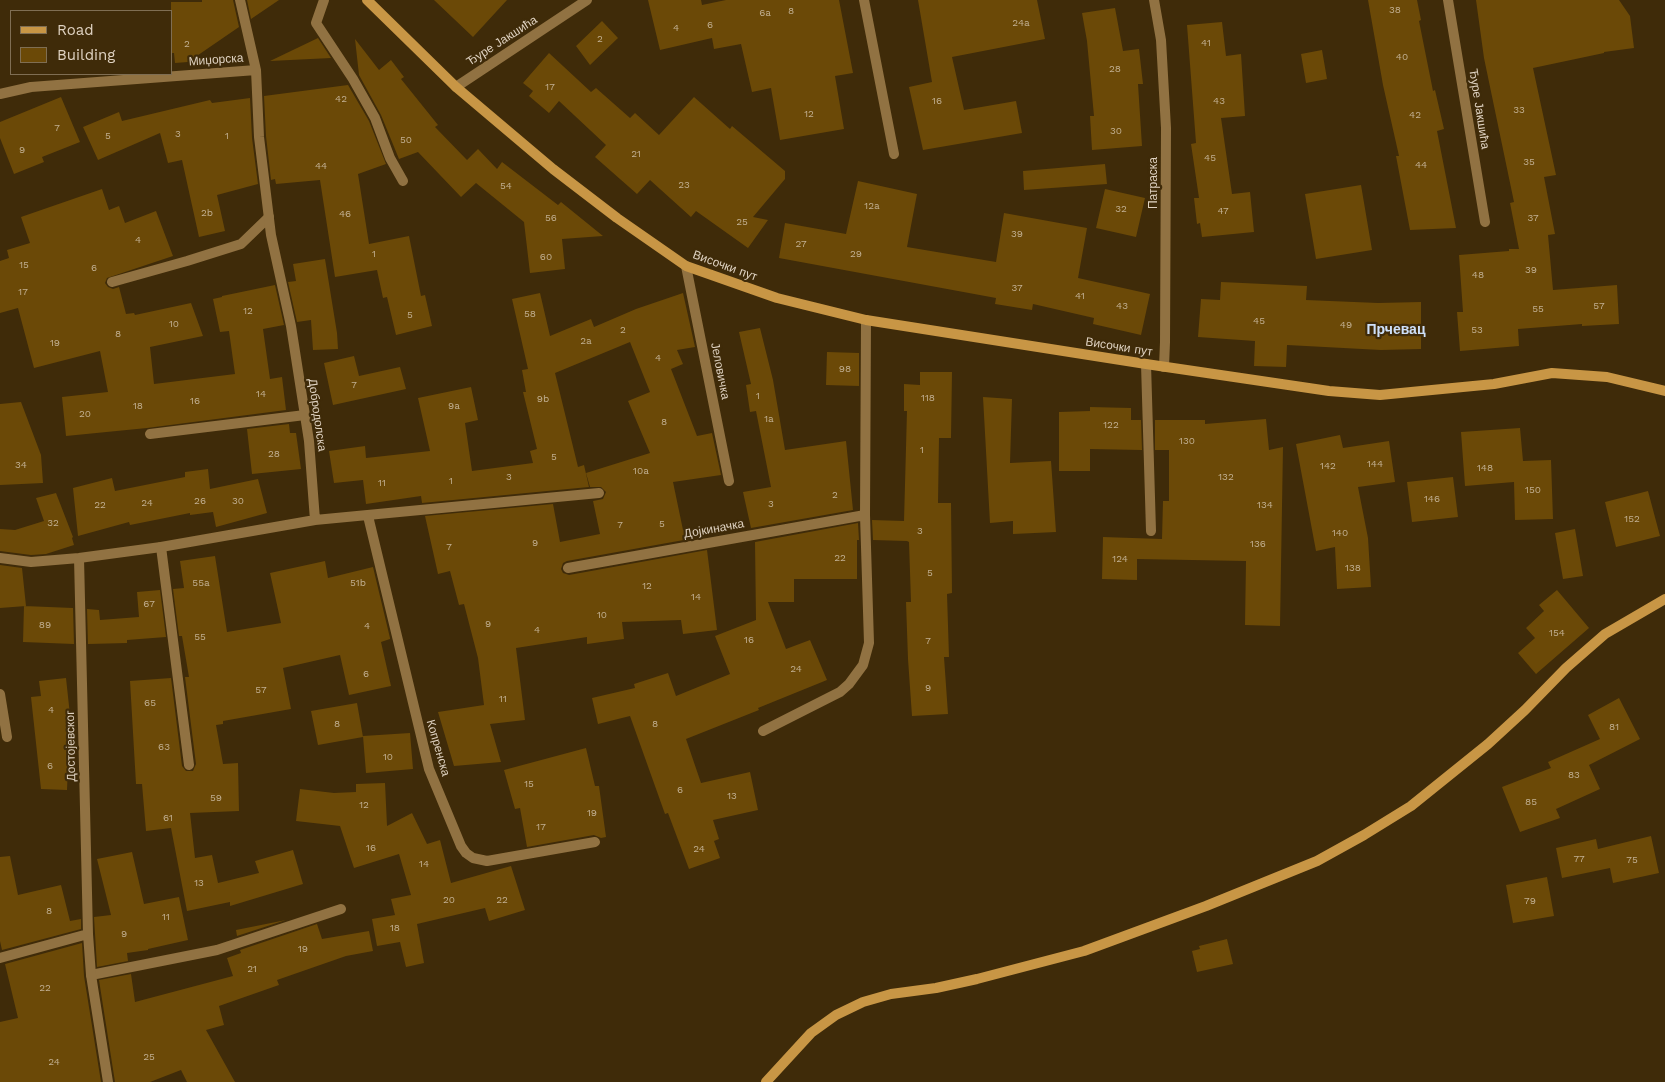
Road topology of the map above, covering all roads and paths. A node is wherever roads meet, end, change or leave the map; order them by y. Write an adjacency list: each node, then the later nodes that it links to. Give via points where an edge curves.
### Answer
1 (240, 0): 8 (street, Добродолска)
2 (324, 0): 12 (street, via 316,23 375,118 390,158)
3 (367, 0): 9 (main road, Височки пут)
4 (587, 0): 9 (street, Ђуре Јакшића)
5 (864, 0): 11 (street)
6 (1154, 0): 19 (street, Патраска, via 1161,40 1166,128)
7 (1448, 0): 14 (street, Ђуре Јакшића)
8 (256, 70): 10 (street, Миџорска, via 30,87); 13 (street, Добродолска, via 259,137)
9 (456, 87): 15 (main road, Височки пут, via 553,169)
10 (0, 94)
11 (894, 154)
12 (403, 181)
13 (269, 217): 16 (street, via 241,244); 21 (street, Добродолска)
14 (1484, 222)
15 (686, 266): 17 (main road, Височки пут, via 777,298); 23 (street, Јеловичка)
16 (112, 282)
17 (866, 320): 18 (main road, Височки пут); 25 (street)
18 (1146, 364): 19 (main road, Височки пут); 28 (street)
19 (1164, 367): 20 (main road, Височки пут, via 1311,389 1380,395 1494,384 1552,374 1607,377)
20 (1665, 391)
21 (305, 415): 22 (street); 27 (street, Добродолска)
22 (150, 434)
23 (729, 481)
24 (599, 493): 26 (street)
25 (865, 515): 32 (street, Дојкиначка); 35 (street, via 869,643 863,665 840,692)
26 (368, 516): 27 (street); 38 (street, Копренска, via 429,770 461,846 473,858 487,861)
27 (314, 520): 29 (street)
28 (1150, 531)
29 (161, 547): 31 (street); 37 (street)
30 (0, 558): 31 (street, via 31,562)
31 (79, 558): 40 (street, Достојевског)
32 (568, 568)
33 (1665, 599): 44 (main road, via 1605,634 1488,744 1411,806 1317,861 1084,951 977,979 863,1002 836,1015 811,1033)
34 (0, 694): 36 (street)
35 (763, 731)
36 (7, 737)
37 (189, 765)
38 (595, 842)
39 (340, 909): 42 (street, via 217,950)
40 (88, 934): 41 (street); 42 (street, Достојевског)
41 (0, 958)
42 (91, 976): 43 (street, Достојевског)
43 (108, 1082)
44 (766, 1082)

